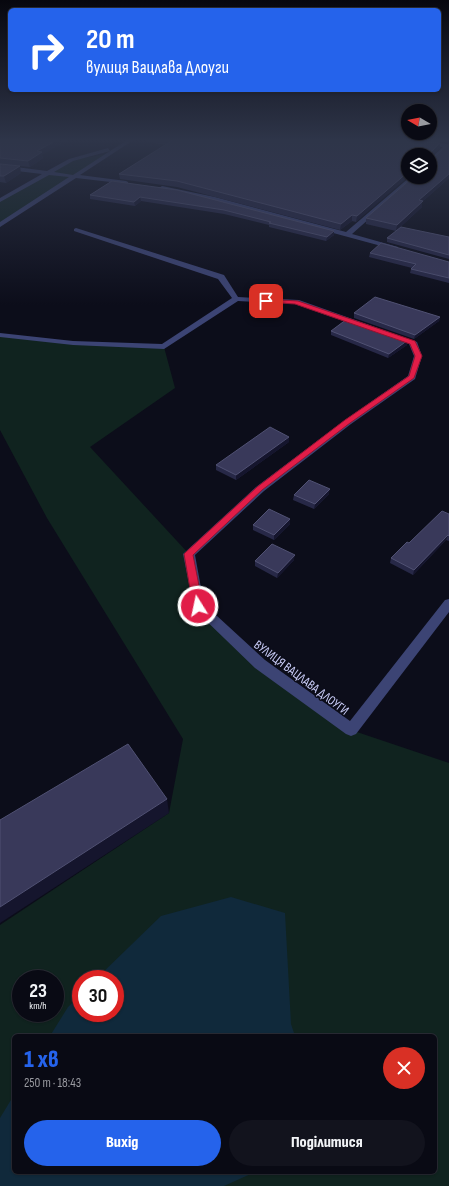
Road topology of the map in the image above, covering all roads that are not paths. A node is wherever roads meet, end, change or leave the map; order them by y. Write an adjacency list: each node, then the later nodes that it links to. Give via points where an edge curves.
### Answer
1 (10, 194): 5 (street)
2 (46, 194): 6 (street)
3 (195, 194): 8 (street)
4 (393, 194): 8 (street)
5 (0, 200)
6 (0, 224)
7 (76, 230): 10 (street, via 221,277)
8 (347, 235): 9 (street)
9 (405, 251)
10 (236, 299): 11 (street, via 164,347 73,343); 12 (street, ВУЛИЦЯ ВАЦЛАВА ДЛОУГИ, via 296,302 413,342 418,356 412,377 260,489 189,554 198,606 260,664 351,730)
11 (0, 335)
12 (449, 603)

